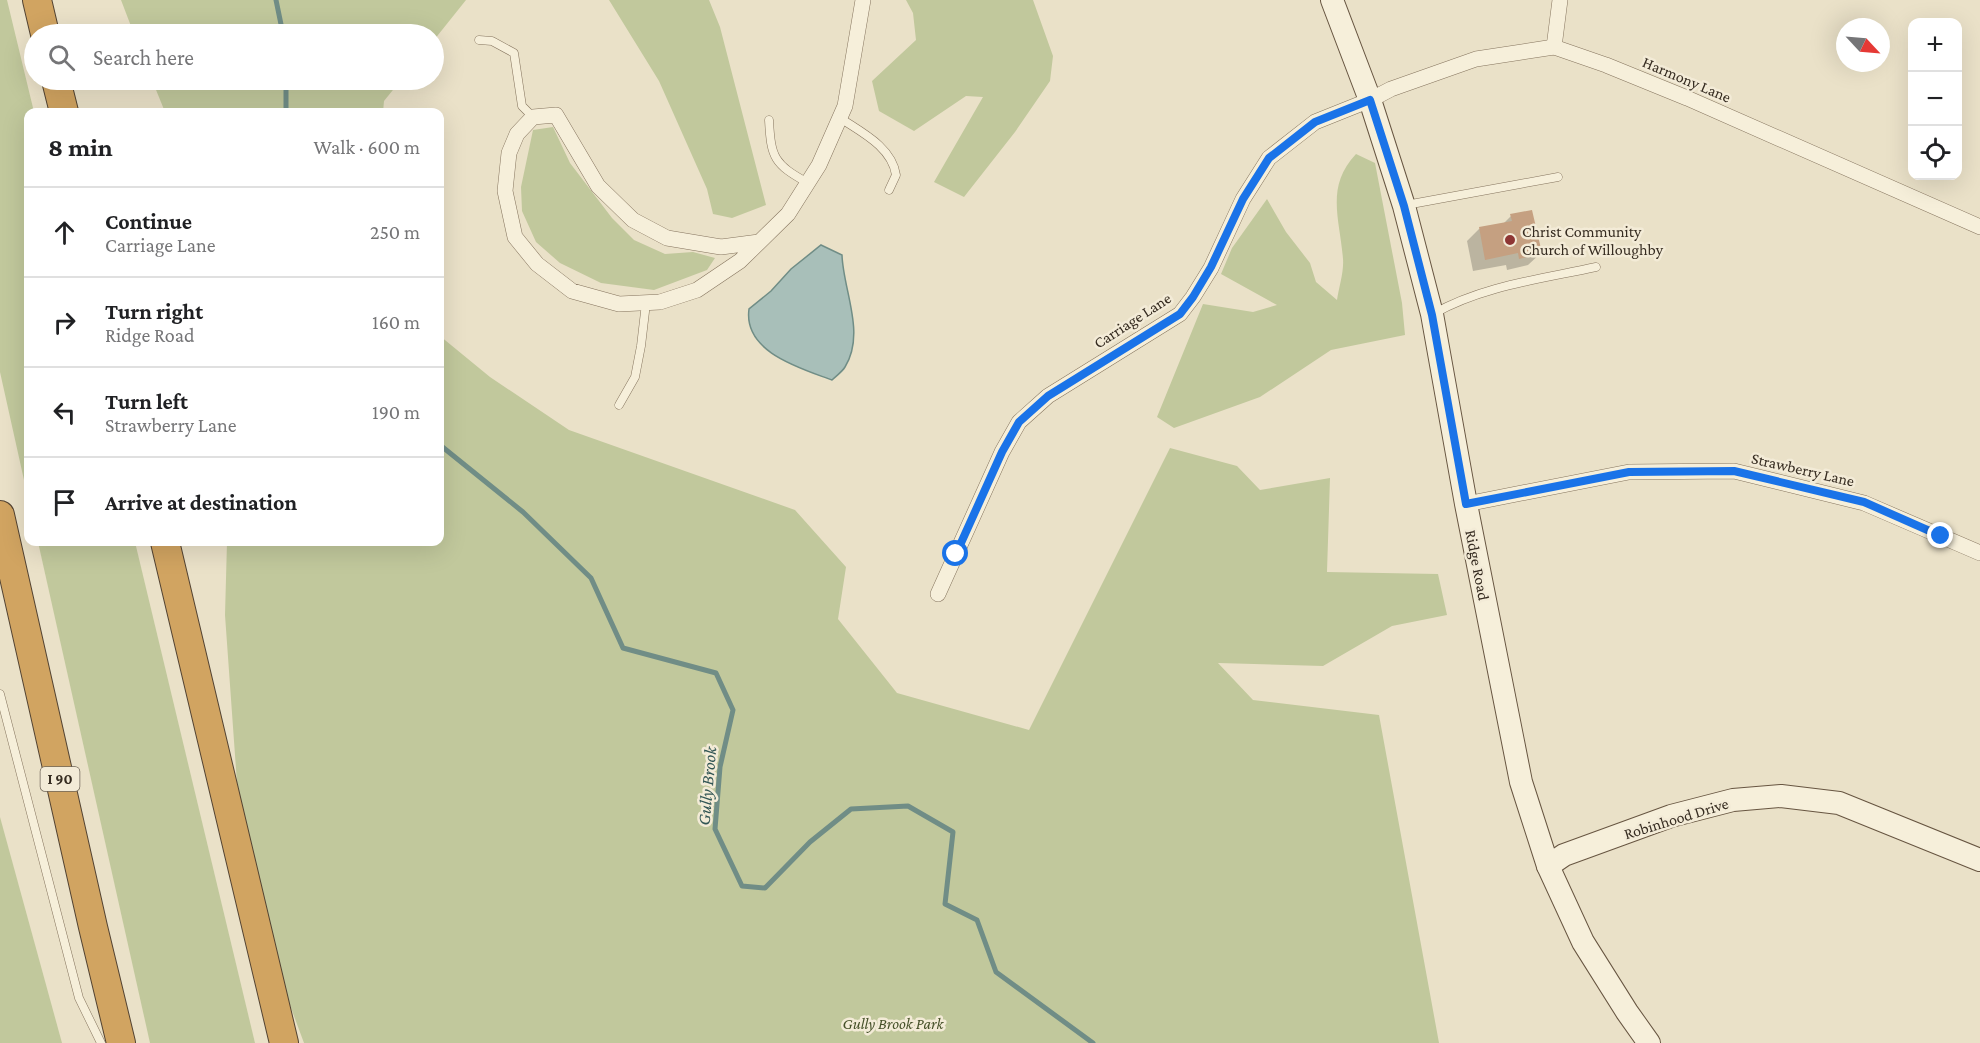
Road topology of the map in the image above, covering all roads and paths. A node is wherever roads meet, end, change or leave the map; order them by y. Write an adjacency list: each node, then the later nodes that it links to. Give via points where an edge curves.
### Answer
1 (37, 0): 5 (highway)
2 (863, 0): 12 (street)
3 (1332, 0): 9 (main road, Ridge Road)
4 (1560, 0): 7 (street)
5 (43, 24)
6 (479, 40): 11 (lane, via 492,41 514,53 522,106)
7 (1554, 47): 9 (street, Harmony Lane, via 1476,59); 18 (street, Harmony Lane, via 1687,98)
8 (58, 90): 10 (highway)
9 (1370, 100): 17 (main road, Ridge Road); 28 (street, Carriage Lane, via 1315,122 1269,158 1243,199 1199,288 1180,314 1048,396 1019,422)
10 (63, 108)
11 (533, 117): 19 (street, via 556,116 597,186 633,220 667,238 710,246); 21 (street, via 517,135 509,153 505,191 515,237 537,264 572,291 619,304)
12 (840, 118): 15 (street); 16 (lane, via 880,146 891,160 896,175)
13 (770, 120): 15 (lane, via 775,159)
14 (1558, 177): 17 (lane)
15 (808, 183): 19 (street, via 788,214)
16 (889, 190)
17 (1404, 206): 22 (main road, Ridge Road)
18 (1980, 227)
19 (759, 242): 21 (street, via 740,261 697,290)
20 (1596, 267): 22 (lane, via 1494,289 1448,305)
21 (646, 303): 23 (lane, via 635,377)
22 (1432, 315): 24 (main road, Ridge Road)
23 (620, 405)
24 (1466, 504): 27 (street, Strawberry Lane, via 1629,472 1734,471 1864,502); 31 (main road, Ridge Road, via 1521,782)
25 (0, 515): 33 (highway, I 90)
26 (166, 546): 34 (highway)
27 (1980, 553)
28 (938, 594)
29 (0, 694): 32 (lane, via 79,998)
30 (1980, 860): 31 (main road, Robinhood Drive, via 1839,803 1781,796 1733,800 1671,816 1564,855)
31 (1548, 866): 35 (main road, Ridge Road, via 1583,942)
32 (101, 1043)
33 (121, 1043)
34 (284, 1043)
35 (1649, 1043)

